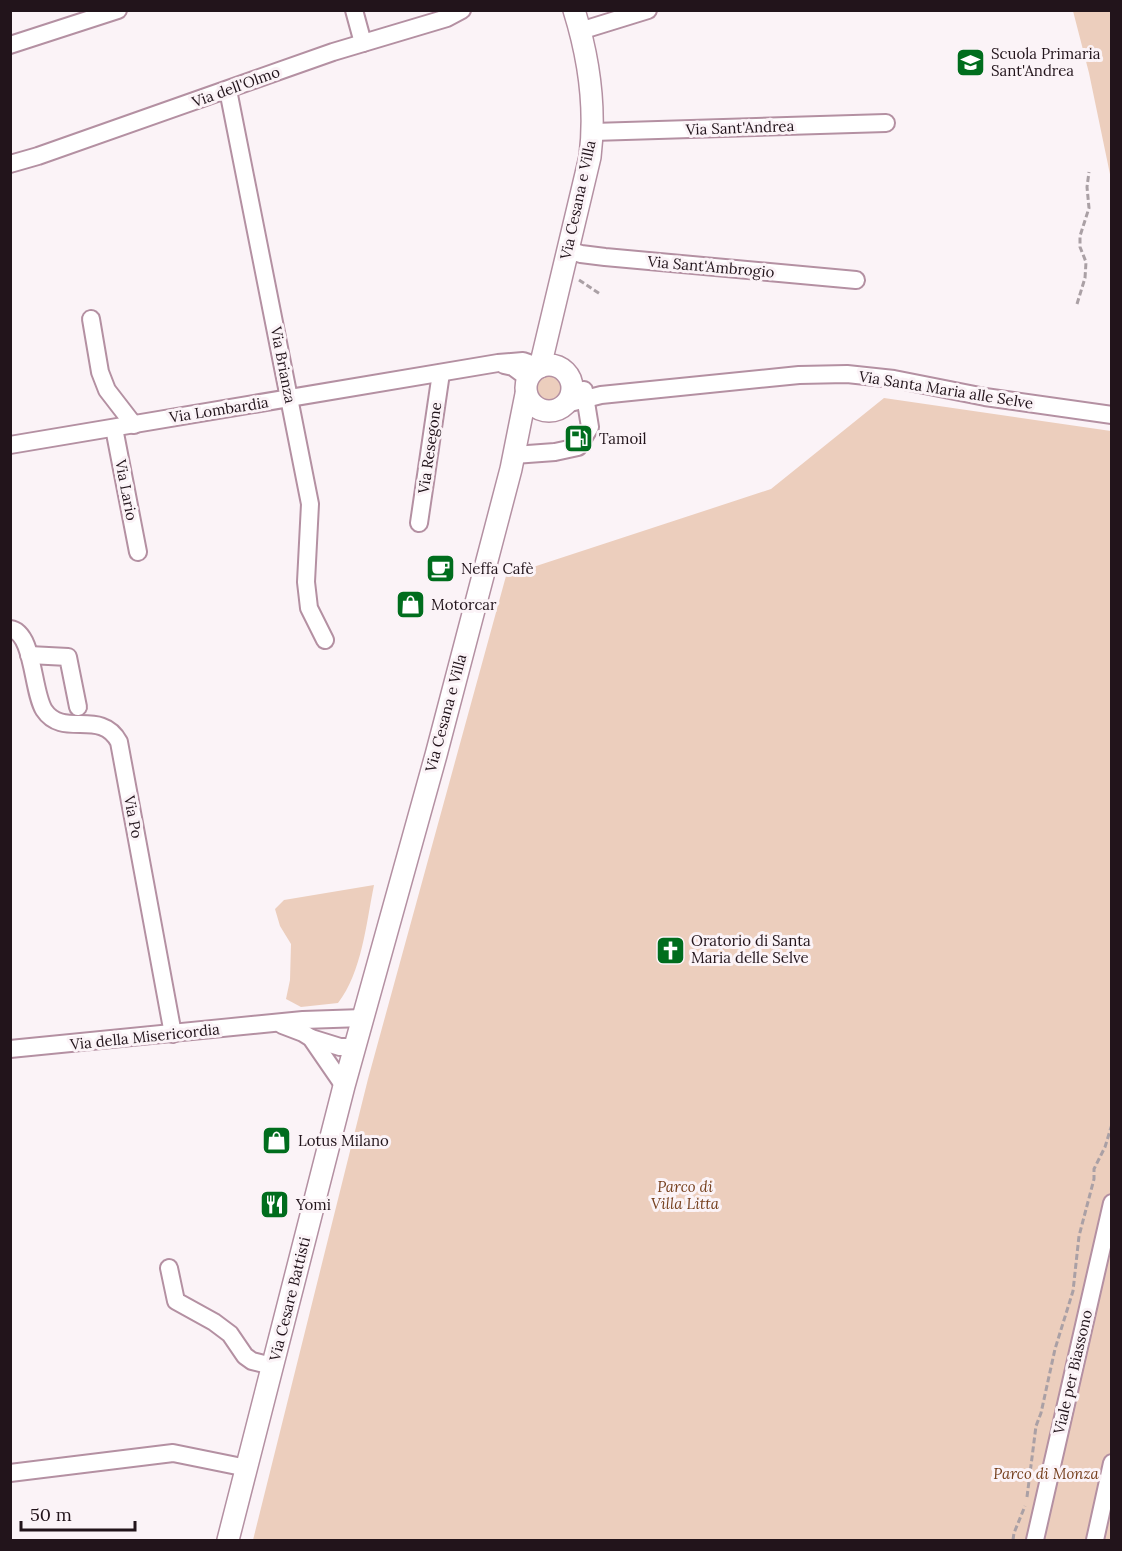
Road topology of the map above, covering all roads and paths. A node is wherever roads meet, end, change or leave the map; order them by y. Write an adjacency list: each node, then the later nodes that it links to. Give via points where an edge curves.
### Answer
1 (118, 10): 8 (street)
2 (354, 10): 7 (street)
3 (462, 10): 7 (street, Via dell'Olmo)
4 (574, 10): 6 (main road, Via Cesana e Villa)
5 (648, 10): 6 (street)
6 (580, 31): 11 (main road, Via Cesana e Villa, via 590,77)
7 (363, 43): 9 (street, Via dell'Olmo)
8 (10, 45)
9 (228, 90): 12 (street, Via dell'Olmo); 21 (street, Via Brianza)
10 (886, 123): 11 (street, Via Sant'Andrea)
11 (593, 132): 14 (main road, Via Cesana e Villa)
12 (10, 164)
13 (1089, 172): 17 (path, via 1089,208 1080,236 1085,278)
14 (574, 252): 15 (street, Via Sant'Ambrogio); 16 (path, via 576,278); 20 (main road, Via Cesana e Villa, via 551,319)
15 (856, 280)
16 (600, 294)
17 (1077, 304)
18 (91, 319): 23 (street, via 99,372 107,390)
19 (441, 373): 20 (street, Via Lombardia, via 523,361); 21 (street, Via Lombardia); 27 (street, Via Resegone)
20 (561, 389): 22 (street, Via Santa Maria alle Selve, via 847,374); 26 (main road, Via Cesana e Villa); 26 (street, via 590,427 578,447)
21 (290, 399): 23 (street, Via Lombardia); 30 (street, Via Brianza, via 310,504 306,582 309,608)
22 (1112, 415)
23 (134, 425): 24 (street, Via Lombardia)
24 (114, 428): 25 (street, Via Lombardia); 28 (street, Via Lario)
25 (10, 445)
26 (515, 459): 33 (main road, Via Cesana e Villa)
27 (419, 524)
28 (138, 552)
29 (10, 629): 31 (street, Via Po, via 22,636)
30 (325, 640)
31 (29, 655): 32 (street, via 68,657); 36 (street, Via Po, via 36,692 45,713 63,723 105,726 119,742)
32 (78, 707)
33 (379, 957): 34 (main road, Via Cesare Battisti)
34 (363, 1018): 35 (street, Via della Misericordia); 38 (main road, Via Cesare Battisti)
35 (279, 1023): 36 (street, Via della Misericordia); 37 (street, Via della Misericordia)
36 (173, 1034): 39 (street, Via della Misericordia)
37 (311, 1038): 38 (street, Via della Misericordia, via 340,1047); 40 (street, Via della Misericordia)
38 (355, 1047): 40 (main road, Via Cesare Battisti)
39 (10, 1049)
40 (344, 1086): 44 (main road, Via Cesare Battisti)
41 (1112, 1124): 49 (path, via 1094,1169 1079,1236 1073,1291 1036,1426 1027,1500)
42 (1112, 1203): 50 (street, Viale per Biassono)
43 (169, 1268): 44 (street, via 176,1301 222,1328 252,1361)
44 (272, 1366): 46 (main road, Via Cesare Battisti)
45 (1112, 1463): 51 (street)
46 (247, 1468): 47 (street, via 173,1453); 48 (main road, Via Cesare Battisti)
47 (10, 1473)
48 (228, 1540)
49 (1013, 1540)
50 (1035, 1540)
51 (1095, 1540)

